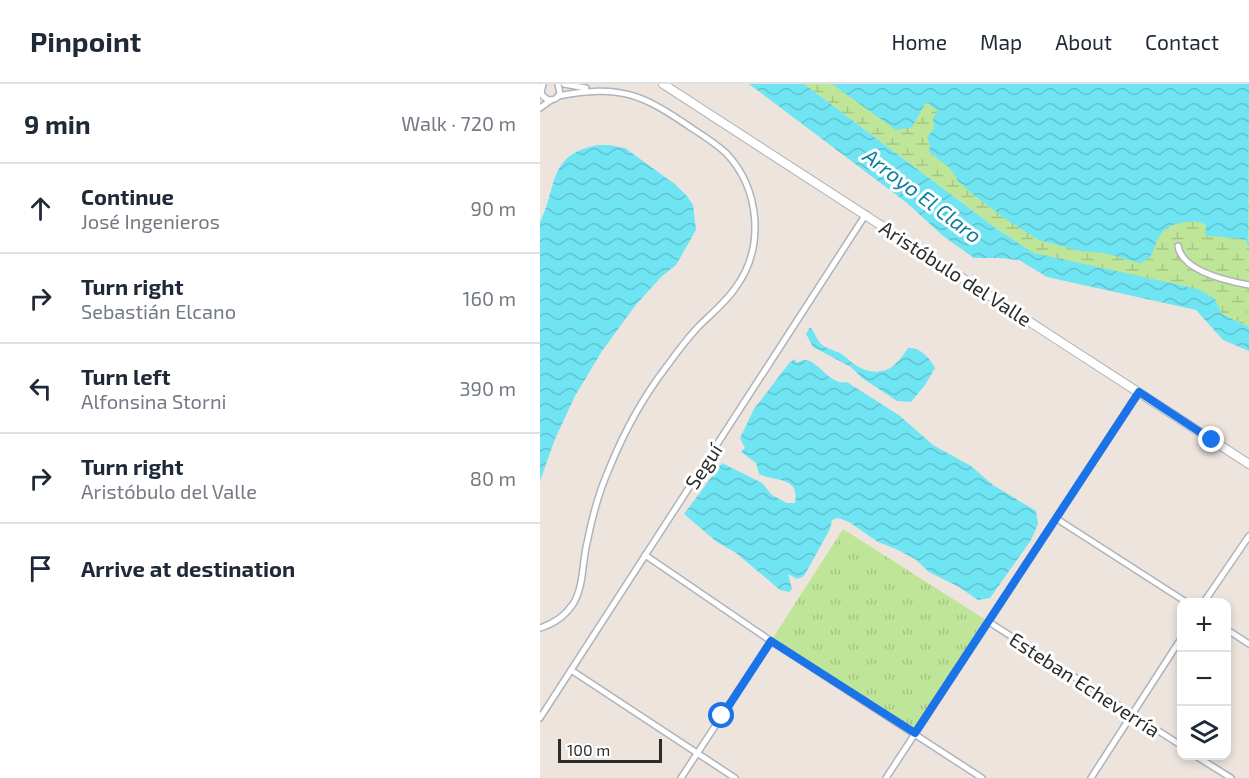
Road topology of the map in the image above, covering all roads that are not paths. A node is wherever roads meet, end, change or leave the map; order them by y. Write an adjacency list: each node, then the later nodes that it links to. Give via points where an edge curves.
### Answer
1 (558, 84): 6 (street)
2 (564, 84): 5 (street)
3 (663, 84): 10 (street, Aristóbulo del Valle)
4 (542, 88): 7 (street); 8 (street, via 545,98)
5 (590, 89): 6 (street); 21 (street, via 618,90 648,100 725,153 750,193 755,216 754,243 736,288 682,346 639,406 600,493 578,594 566,612)
6 (558, 96): 8 (street)
7 (540, 100)
8 (551, 100): 9 (street)
9 (540, 108)
10 (866, 214): 13 (street, Aristóbulo del Valle); 17 (street, Seguí)
11 (1178, 246): 12 (street, via 1179,254 1194,268)
12 (1249, 285)
13 (1139, 392): 14 (street, Aristóbulo del Valle); 15 (street)
14 (1249, 464)
15 (1057, 519): 18 (street); 20 (street)
16 (1249, 536): 19 (street)
17 (645, 555): 23 (street); 26 (street, Seguí)
18 (1178, 598)
19 (1207, 598)
20 (989, 622): 27 (street, Esteban Echeverría); 29 (street)
21 (540, 628)
22 (1231, 632): 24 (street)
23 (771, 641): 29 (street); 31 (street)
24 (1249, 644)
25 (1177, 645): 27 (street)
26 (571, 670): 28 (street, Seguí); 31 (street)
27 (1133, 714): 30 (street, Esteban Echeverría); 37 (street)
28 (540, 718)
29 (915, 733): 35 (street); 36 (street)
30 (1177, 743)
31 (697, 753): 33 (street); 34 (street)
32 (1203, 760): 38 (street)
33 (681, 778)
34 (735, 778)
35 (886, 778)
36 (982, 778)
37 (1091, 778)
38 (1231, 778)

